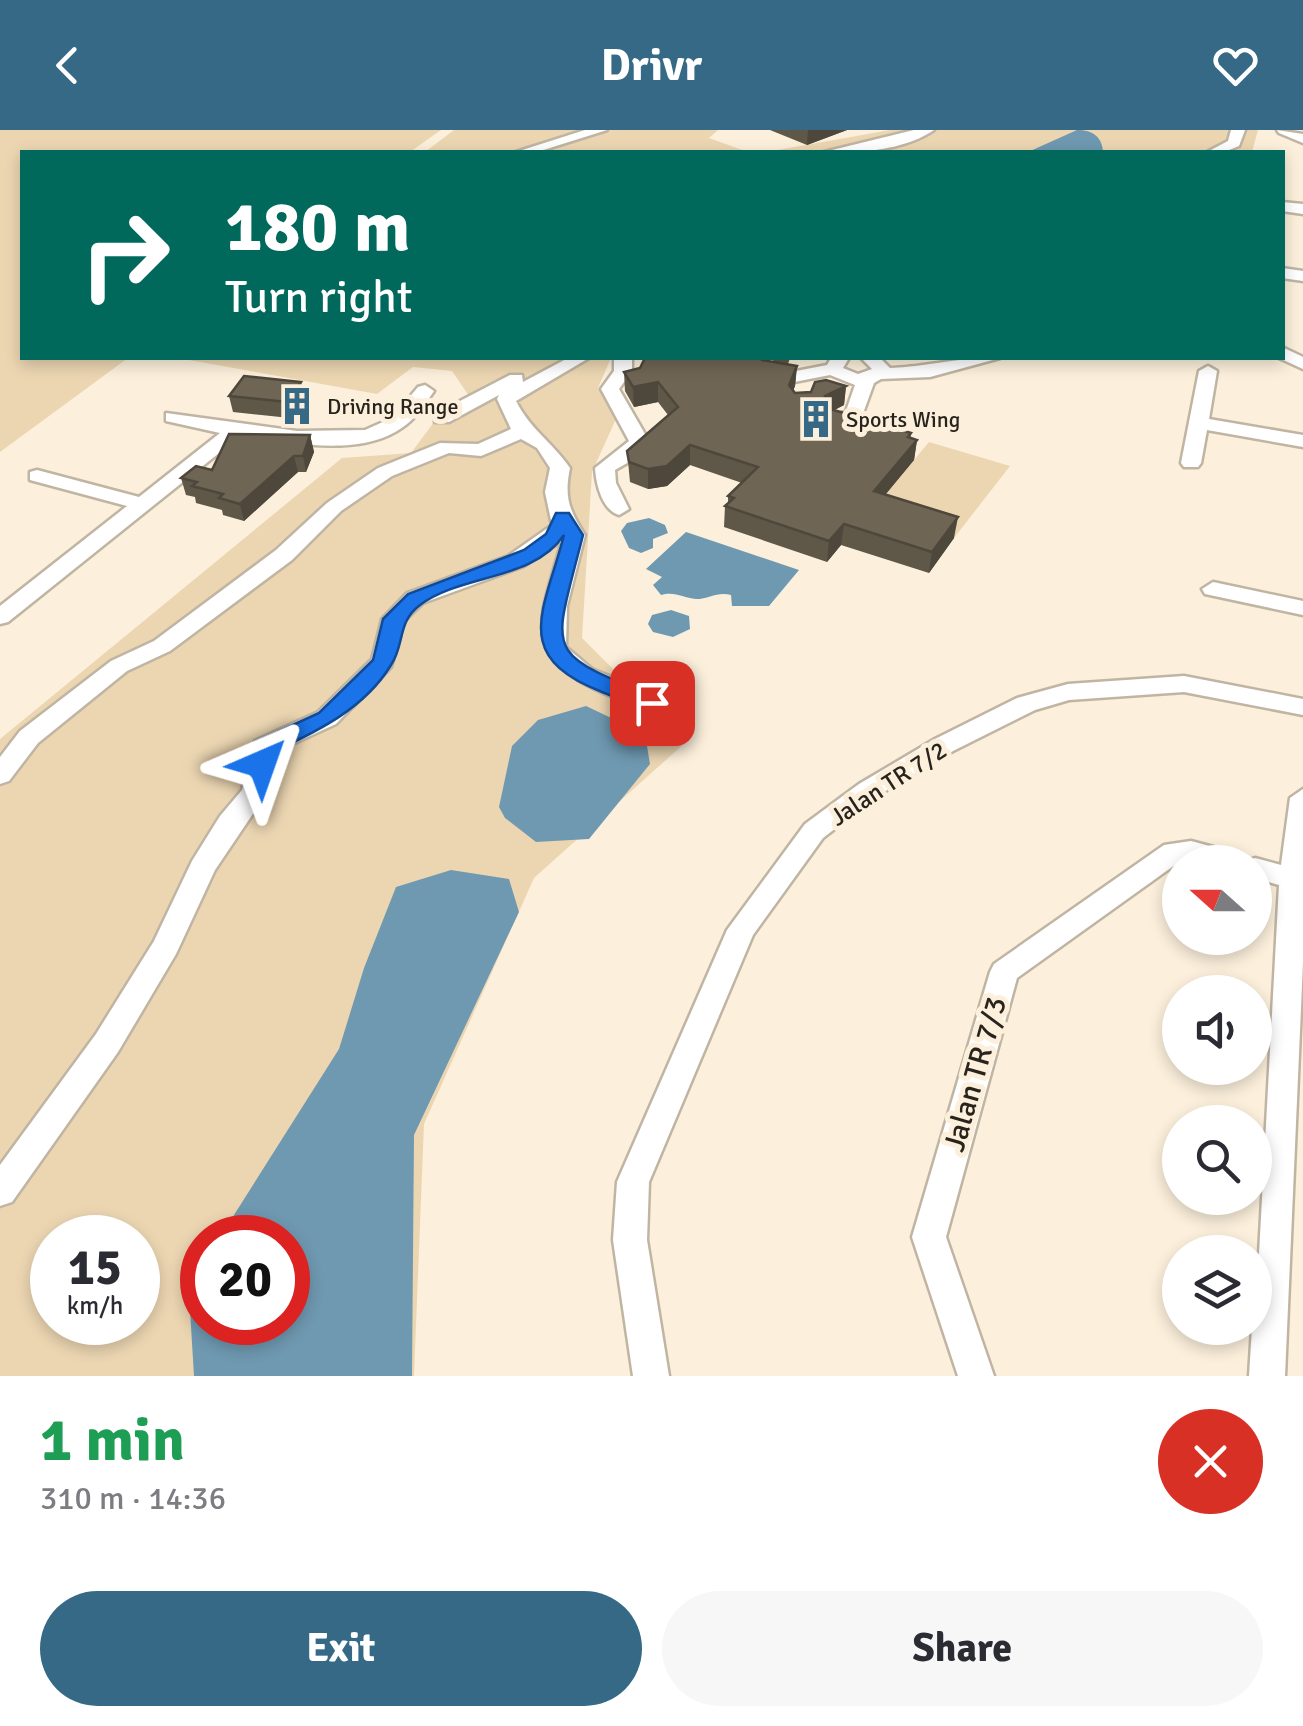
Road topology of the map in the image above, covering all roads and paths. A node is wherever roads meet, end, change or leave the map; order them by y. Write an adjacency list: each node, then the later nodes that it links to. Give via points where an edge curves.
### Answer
1 (600, 130): 8 (street)
2 (616, 130): 7 (street)
3 (927, 130): 9 (street)
4 (1238, 130): 10 (street, via 1234,143)
5 (1284, 130): 6 (street)
6 (1303, 140)
7 (601, 149)
8 (529, 150)
9 (843, 150)
10 (1218, 150)
11 (1290, 346): 12 (street); 18 (street)
12 (1303, 355)
13 (576, 360): 21 (street)
14 (623, 360): 34 (street, via 610,388 639,441 605,468)
15 (937, 360): 19 (street)
16 (982, 360): 19 (street, via 930,372)
17 (764, 364): 19 (street, via 768,372 789,378)
18 (1303, 364)
19 (855, 366): 23 (street); 26 (street, via 854,415)
20 (1208, 371): 27 (street)
21 (530, 381): 25 (street, via 512,380); 28 (street, via 506,399)
22 (425, 391): 29 (street, via 381,433 355,438)
23 (799, 398)
24 (174, 417): 29 (street)
25 (442, 418)
26 (834, 418)
27 (1199, 423): 30 (street); 31 (street)
28 (522, 430): 35 (street, via 544,444 560,468 556,492); 41 (street, via 482,450 446,448 385,472 162,646 119,666 44,725)
29 (235, 431): 33 (street)
30 (1303, 441)
31 (1191, 463)
32 (37, 476): 33 (street)
33 (142, 504): 38 (street)
34 (619, 509)
35 (563, 517): 39 (street, via 574,535 549,630 560,661 583,677); 46 (street, via 554,537 530,554 415,598 393,619 383,662 327,718 264,747 254,793 202,868 108,1044)
36 (1214, 589): 37 (street)
37 (1303, 608)
38 (0, 617)
39 (652, 703)
40 (1303, 707): 47 (street, Jalan TR 7/2, via 1184,684 1068,692 1026,704 944,744 814,831 741,930 632,1182 630,1240)
41 (0, 775)
42 (1303, 798): 45 (street)
43 (1162, 859): 48 (street, Jalan TR 7/3, via 1004,972 929,1237)
44 (1272, 872): 45 (street)
45 (1293, 878): 49 (street)
46 (0, 1191)
47 (651, 1376)
48 (976, 1376)
49 (1267, 1376)

